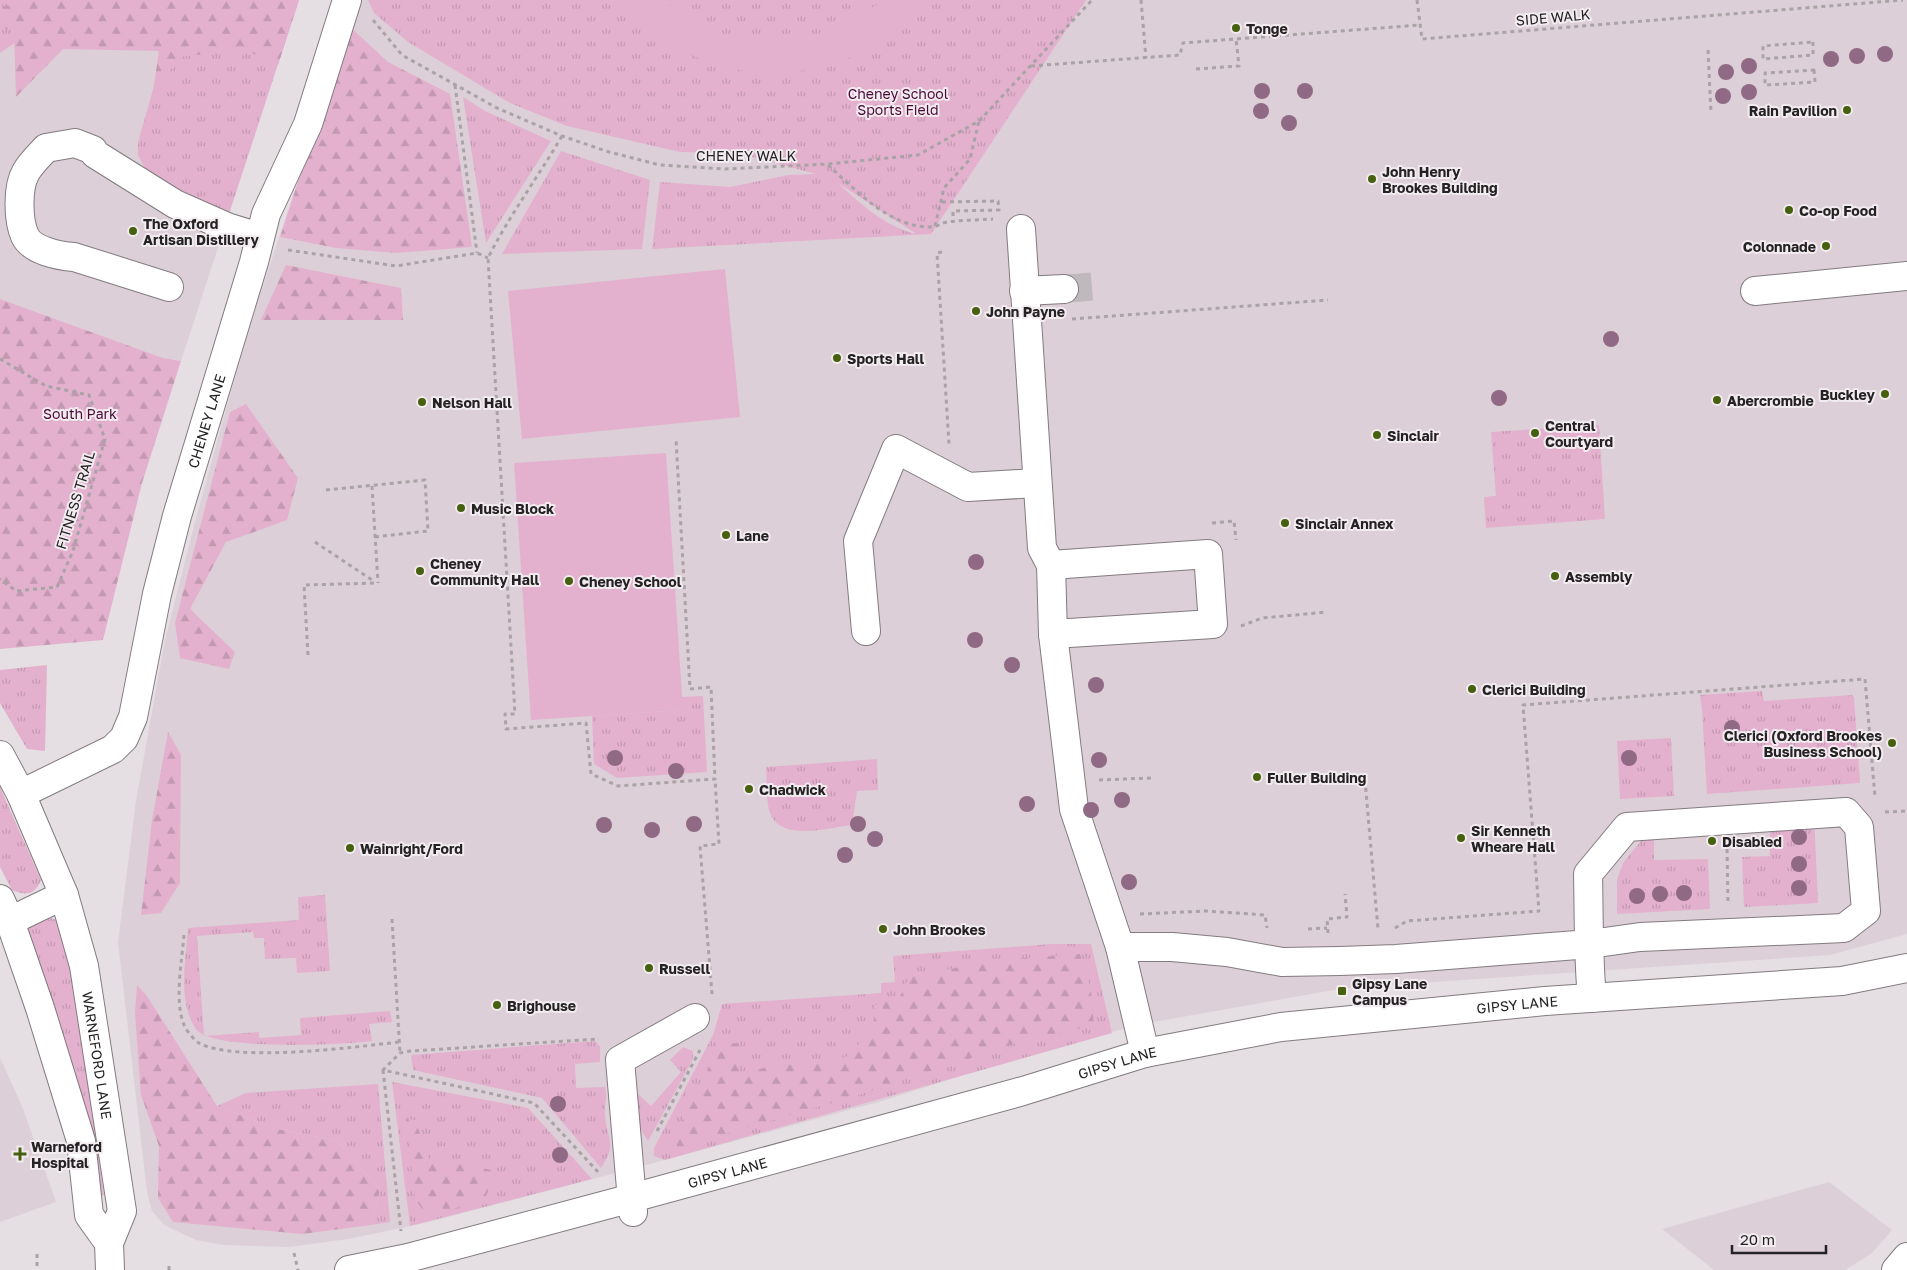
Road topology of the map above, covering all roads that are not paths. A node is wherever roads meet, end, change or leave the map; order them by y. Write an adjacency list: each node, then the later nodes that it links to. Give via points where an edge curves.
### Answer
1 (347, 0): 3 (street, CHENEY LANE, via 308,124 266,214)
2 (1009, 224): 7 (street)
3 (259, 240): 5 (street, via 176,204 93,150 75,143 46,148 25,173 18,204 25,238 39,248); 14 (street, CHENEY LANE, via 177,516 157,594 133,717 124,738 113,750)
4 (1907, 276): 8 (street)
5 (169, 287)
6 (1064, 289): 7 (street)
7 (1024, 291): 9 (street)
8 (1755, 291)
9 (1037, 483): 10 (street, via 1042,548); 11 (street, via 968,487 896,449 858,541)
10 (1051, 565): 12 (street); 12 (street, via 1208,554 1213,624)
11 (866, 631)
12 (1054, 634): 18 (street, via 1074,809)
13 (0, 756): 14 (street, WARNEFORD LANE)
14 (22, 794): 15 (street, WARNEFORD LANE)
15 (64, 895): 16 (street); 24 (street, WARNEFORD LANE, via 84,966 122,1211)
16 (5, 910): 24 (street, via 81,1141 89,1215)
17 (1590, 944): 17 (street, via 1588,874 1628,827 1846,812 1859,827 1866,911 1844,928 1640,937); 18 (street, via 1396,960 1282,962 1226,952); 20 (street)
18 (1120, 947): 22 (street)
19 (1907, 968): 20 (street, GIPSY LANE, via 1842,981)
20 (1592, 998): 22 (street, GIPSY LANE, via 1281,1027)
21 (699, 1030): 23 (street, via 620,1060)
22 (1145, 1053): 23 (street, GIPSY LANE)
23 (632, 1205): 27 (street, GIPSY LANE, via 606,1205 408,1258)
24 (109, 1243): 26 (street, WARNEFORD LANE)
25 (1907, 1257): 28 (street)
26 (110, 1270)
27 (349, 1270)
28 (1896, 1270)

